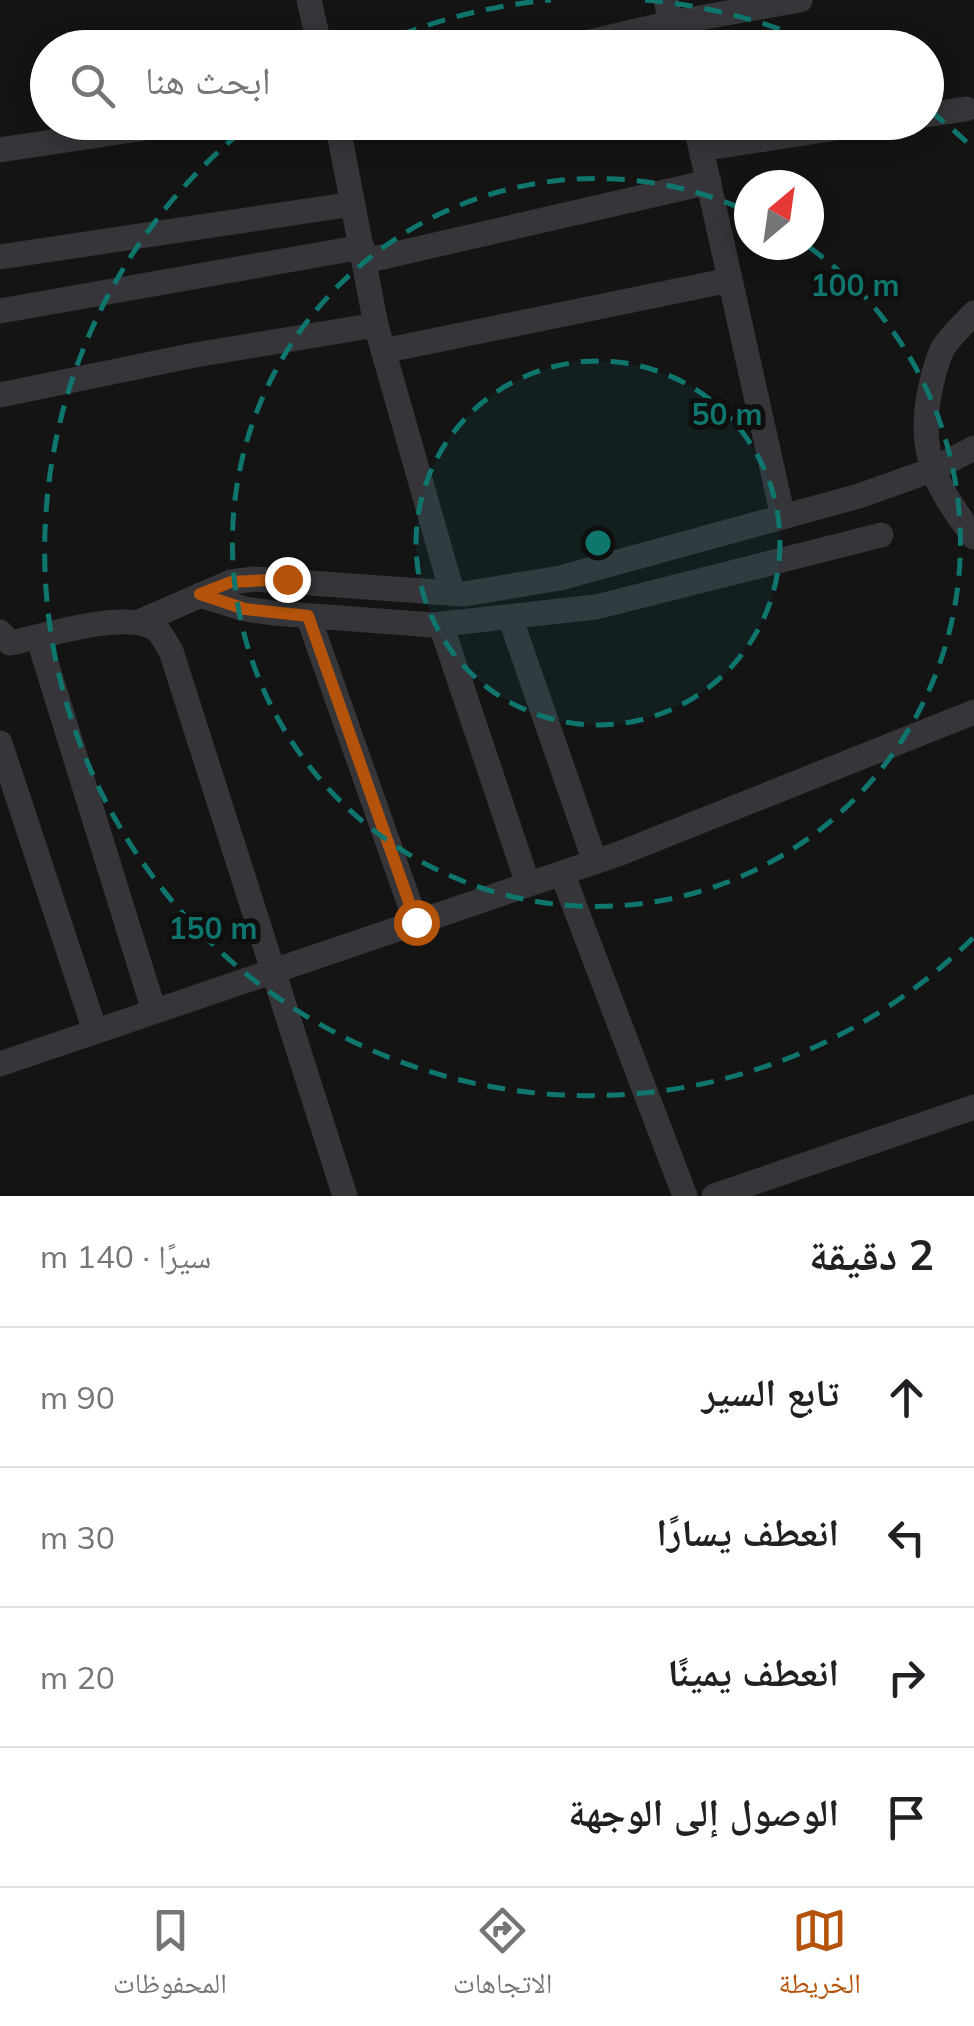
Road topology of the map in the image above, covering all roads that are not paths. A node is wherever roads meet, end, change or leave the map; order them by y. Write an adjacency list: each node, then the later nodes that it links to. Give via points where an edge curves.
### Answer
1 (308, 0): 4 (street)
2 (800, 0): 3 (street)
3 (671, 23): 5 (street)
4 (316, 30)
5 (641, 30)
6 (966, 109): 7 (street)
7 (944, 112)
8 (66, 140): 13 (street)
9 (341, 140): 15 (street)
10 (699, 140): 12 (street)
11 (759, 140): 12 (street)
12 (701, 149): 14 (street)
13 (0, 150)
14 (708, 182): 16 (street); 18 (street)
15 (353, 204): 16 (street); 17 (street)
16 (364, 254): 19 (street); 21 (street)
17 (0, 258)
18 (730, 280): 22 (street); 26 (street)
19 (0, 311)
20 (974, 313): 25 (street, via 942,350 930,388 924,444)
21 (376, 326): 22 (street); 23 (street, via 194,354)
22 (383, 351): 29 (street)
23 (0, 395)
24 (974, 448): 25 (street)
25 (932, 470): 26 (street); 28 (street)
26 (783, 517): 29 (street, via 560,578)
27 (880, 535): 32 (street, via 641,598)
28 (974, 537)
29 (452, 592): 30 (street, via 254,579)
30 (200, 594): 31 (street, via 245,609); 33 (street)
31 (308, 616): 34 (street); 42 (street)
32 (510, 618): 34 (street); 39 (street)
33 (139, 622): 35 (street); 43 (street, via 158,631 170,651)
34 (441, 625): 41 (street)
35 (38, 638): 36 (street); 44 (street)
36 (3, 641)
37 (974, 712): 39 (street)
38 (0, 743): 45 (street)
39 (595, 862): 40 (street)
40 (562, 873): 41 (street); 49 (street)
41 (528, 884): 42 (street)
42 (416, 922): 43 (street)
43 (270, 970): 44 (street); 48 (street)
44 (154, 1010): 45 (street)
45 (95, 1031): 46 (street)
46 (0, 1064)
47 (974, 1107): 50 (street)
48 (345, 1196)
49 (685, 1196)
50 (714, 1196)

